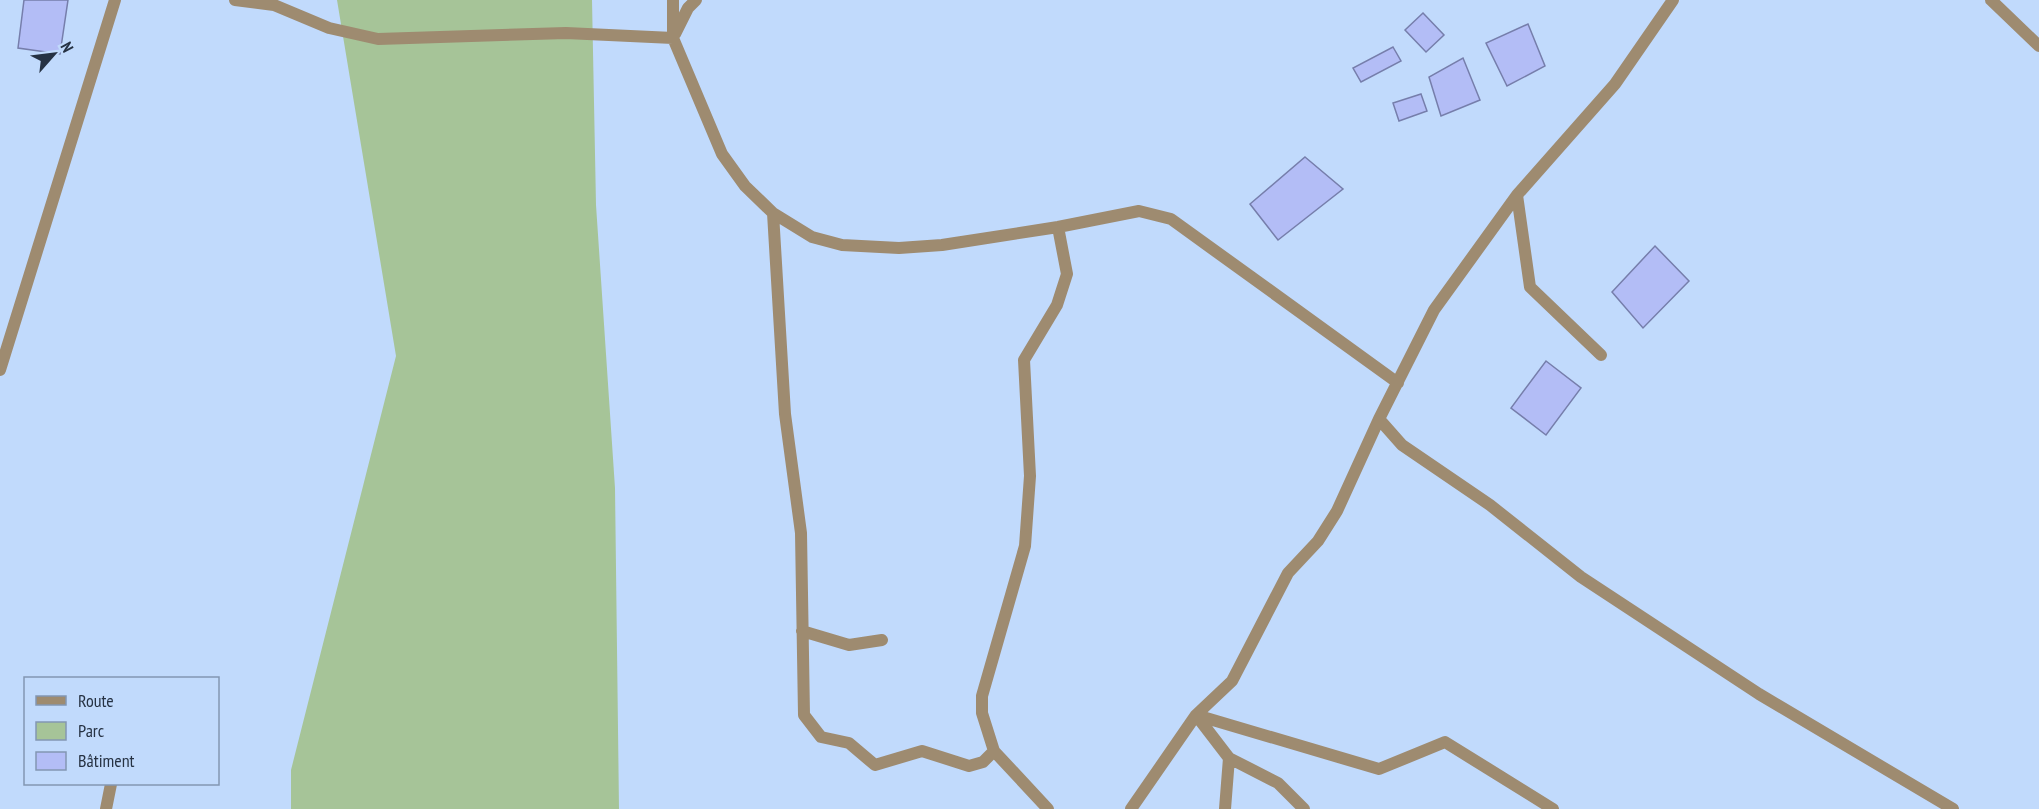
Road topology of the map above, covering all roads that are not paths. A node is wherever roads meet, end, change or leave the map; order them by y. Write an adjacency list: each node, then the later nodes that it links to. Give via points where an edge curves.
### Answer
1 (115, 0): 13 (street)
2 (235, 0): 7 (street, via 274,5 329,28 378,39 566,33)
3 (673, 0): 7 (street)
4 (696, 0): 7 (street)
5 (1673, 0): 9 (street, via 1615,84)
6 (1991, 0): 8 (street)
7 (673, 38): 10 (street, via 722,154 745,186)
8 (2039, 46)
9 (1517, 195): 12 (street, via 1530,287); 14 (street, via 1434,310)
10 (773, 213): 11 (street, via 812,237 842,244 898,248); 16 (street, via 785,414 801,533)
11 (1058, 227): 14 (street, via 1139,211 1172,219); 19 (street, via 1067,274 1057,305 1024,360 1030,476 1025,546 982,696 981,713)
12 (1600, 355)
13 (0, 370)
14 (1398, 383): 15 (street)
15 (1379, 419): 18 (street, via 1336,511 1318,541 1288,573 1232,681); 28 (street, via 1402,445 1490,505 1581,577 1759,694)
16 (802, 631): 17 (street, via 849,645); 19 (street, via 804,715 821,737 849,743 875,765 922,751 969,766 984,762)
17 (882, 640)
18 (1196, 714): 20 (street); 24 (street); 27 (street, via 1379,769 1445,742)
19 (994, 751): 23 (street)
20 (1229, 758): 25 (street); 26 (street, via 1278,783)
21 (111, 785): 22 (street)
22 (106, 809)
23 (1048, 809)
24 (1131, 809)
25 (1225, 809)
26 (1304, 809)
27 (1553, 809)
28 (1953, 809)

